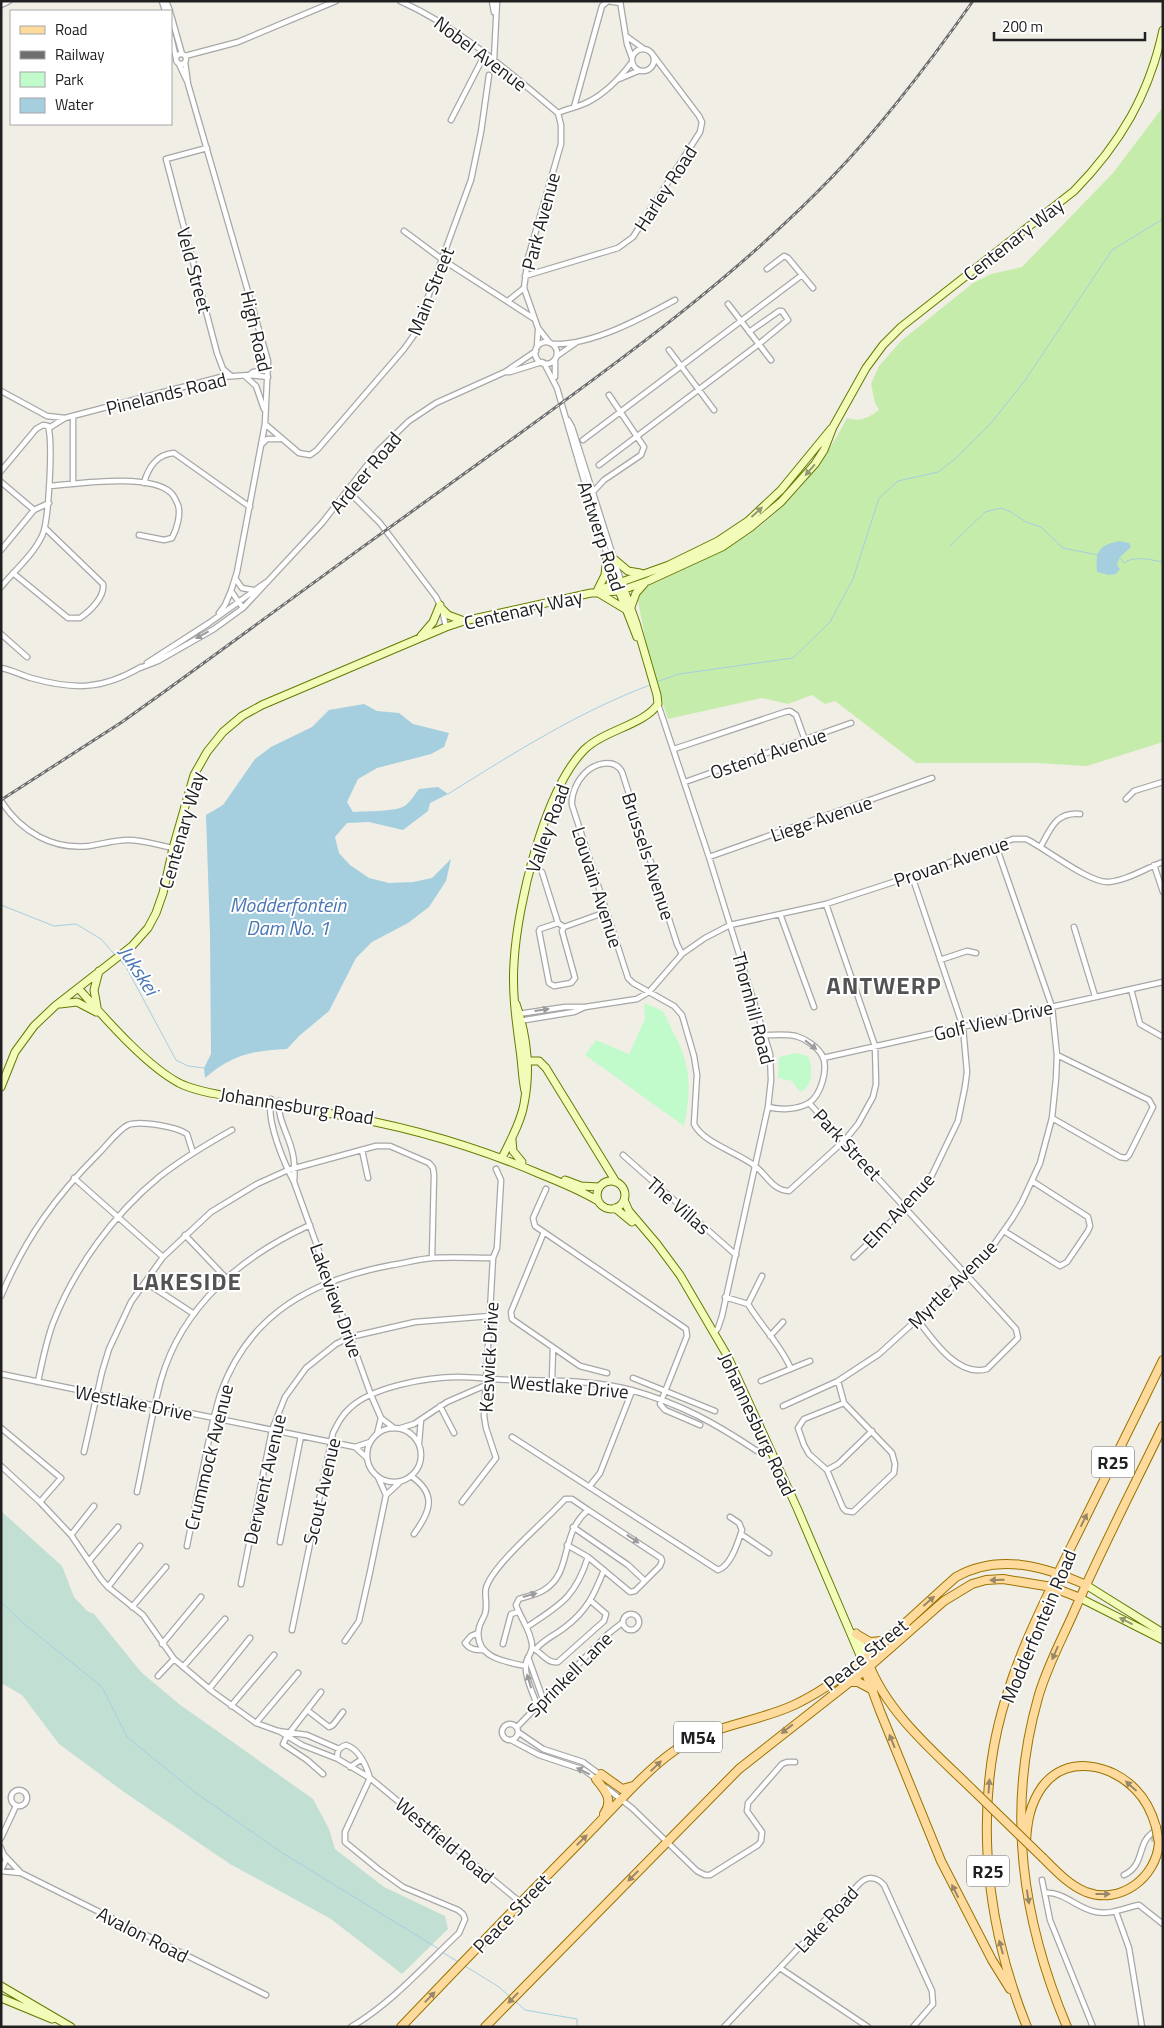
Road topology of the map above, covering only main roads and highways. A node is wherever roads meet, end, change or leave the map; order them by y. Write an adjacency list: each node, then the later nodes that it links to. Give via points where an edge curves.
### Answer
1 (1163, 1360): 3 (main road, Modderfontein Road / R25, one-way to 1)
2 (1163, 1426): 4 (main road, Modderfontein Road / R25)
3 (1058, 1572): 4 (main road, Peace Street / M54); 5 (main road, Modderfontein Road / R25); 8 (main road, Peace Street / M54, one-way to 3, via 969,1570 997,1564)
4 (1086, 1585): 6 (main road, Modderfontein Road / R25)
5 (1052, 1587): 6 (main road, M54); 10 (main road, Peace Street / M54, one-way to 10, via 1003,1579 972,1584 944,1601); 18 (main road, Modderfontein Road / R25, one-way to 5, via 995,1926 988,1866 990,1779 994,1746 1010,1685)
6 (1080, 1598): 17 (main road, Modderfontein Road / R25, one-way to 17, via 1047,1672 1032,1727 1022,1787)
7 (856, 1634): 8 (main road, via 870,1642)
8 (883, 1641): 9 (main road, Peace Street / M54)
9 (864, 1658): 10 (main road); 13 (main road, Peace Street / M54, one-way to 9, via 686,1742 793,1706)
10 (867, 1667): 11 (main road, Peace Street / M54); 12 (main road); 16 (main road, one-way to 16, bridge, via 902,1718 1076,1887 1095,1894 1113,1894 1134,1886 1143,1879 1156,1859)
11 (848, 1682): 12 (main road, via 858,1682); 20 (main road, Peace Street / M54, one-way to 20, via 739,1768)
12 (873, 1690): 18 (main road, one-way to 12, via 992,1960 941,1862)
13 (643, 1779): 14 (main road, Peace Street / M54); 14 (main road, via 630,1788 622,1789 599,1776 609,1803)
14 (596, 1826): 19 (main road, Peace Street / M54, one-way to 14)
15 (1158, 1830): 16 (main road, bridge); 17 (main road, one-way to 17, via 1144,1800 1123,1778 1095,1767 1068,1768 1043,1786 1033,1805 1028,1821)
16 (1159, 1839)
17 (1024, 1872): 22 (main road, Modderfontein Road / R25, one-way to 22, via 1043,1966)
18 (1014, 1994): 21 (main road, Modderfontein Road / R25)
19 (401, 2027)
20 (485, 2027)
21 (1027, 2027)
22 (1067, 2027)

